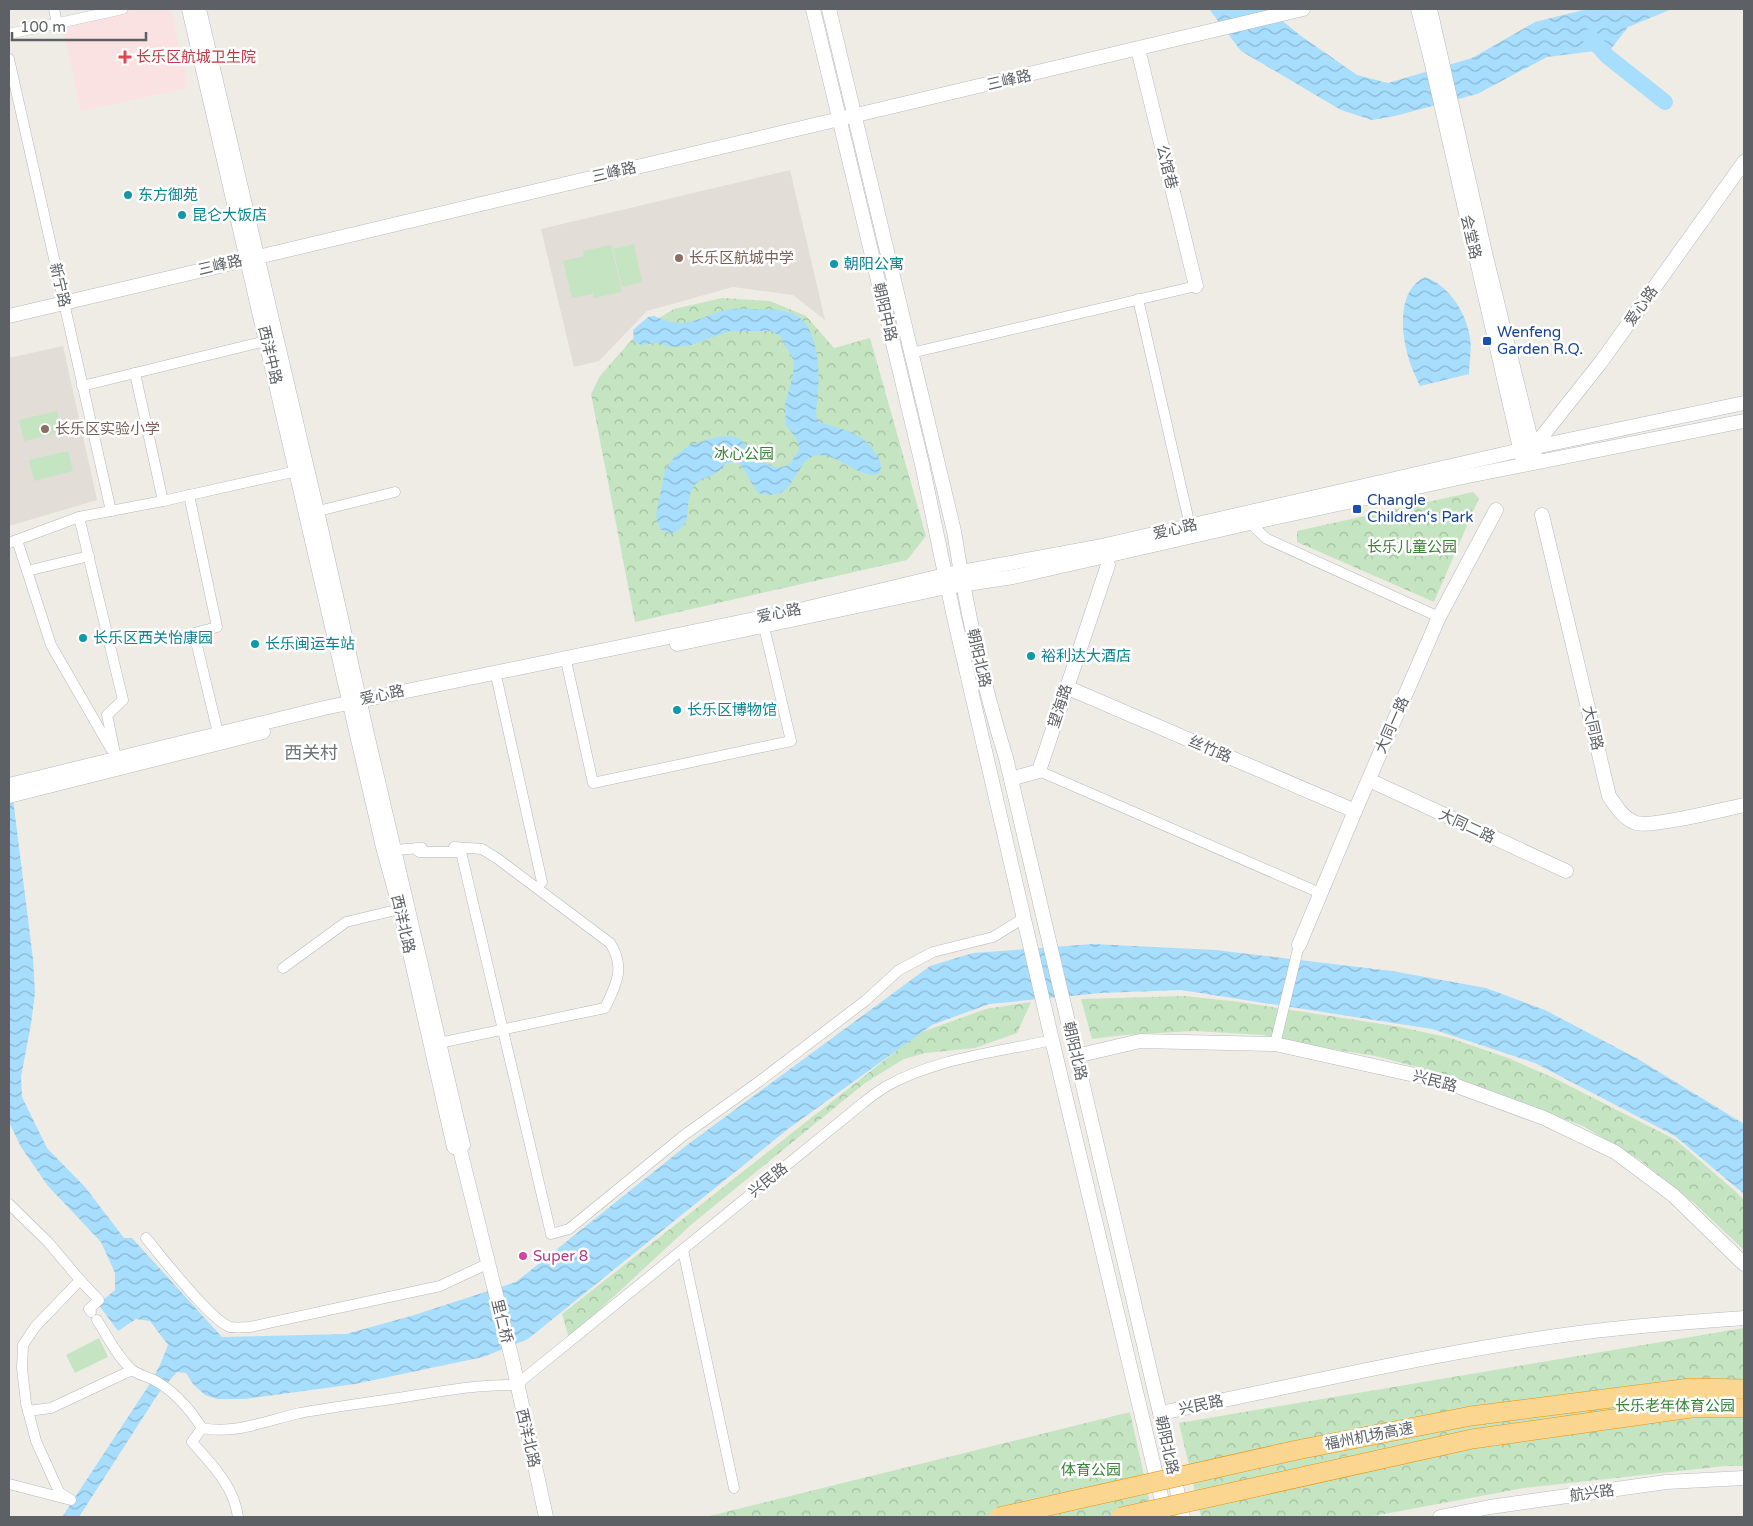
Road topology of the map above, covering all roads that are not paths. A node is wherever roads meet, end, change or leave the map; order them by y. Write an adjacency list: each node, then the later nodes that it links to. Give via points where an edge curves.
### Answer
1 (54, 9): 10 (street)
2 (123, 9): 10 (street)
3 (189, 9): 18 (main road, 西洋中路)
4 (199, 9): 18 (main road, 西洋中路)
5 (814, 9): 16 (main road, 朝阳中路)
6 (829, 9): 15 (main road, 朝阳中路)
7 (1302, 9): 12 (main road, 三峰路)
8 (1418, 9): 13 (main road, 会堂路)
9 (1430, 9): 13 (main road, 会堂路)
10 (57, 23): 11 (street)
11 (9, 34)
12 (1138, 49): 15 (main road, 三峰路); 19 (main road, 公馆巷)
13 (1435, 54): 31 (main road, 会堂路, via 1488,266)
14 (9, 59): 21 (street, 新宁路)
15 (854, 116): 16 (main road, 三峰路); 24 (main road, 朝阳中路)
16 (839, 120): 18 (main road, 三峰路); 28 (main road, 朝阳中路)
17 (1744, 162): 31 (main road, 爱心路, via 1602,362)
18 (252, 258): 21 (main road, 三峰路); 23 (main road, 西洋中路); 39 (main road, 西洋中路)
19 (1196, 286): 20 (street)
20 (1138, 299): 24 (street); 43 (street)
21 (64, 303): 22 (main road, 三峰路); 26 (street, 新宁路)
22 (9, 316)
23 (266, 341): 25 (street); 33 (main road, 西洋中路)
24 (911, 353): 27 (main road, 朝阳中路)
25 (135, 373): 26 (street); 36 (street)
26 (82, 386): 38 (street, 新宁路)
27 (920, 392): 28 (main road); 48 (main road, 朝阳中路, via 954,531)
28 (904, 396): 49 (main road, 朝阳中路, via 924,472)
29 (1744, 403): 31 (main road, 爱心路)
30 (1744, 421): 32 (main road, 爱心路)
31 (1527, 448): 32 (main road, 爱心路); 43 (main road, 爱心路)
32 (1531, 464): 42 (main road, 爱心路)
33 (297, 471): 35 (street); 39 (main road, 西洋中路)
34 (395, 492): 39 (street)
35 (189, 495): 36 (street); 56 (street, via 217,627 194,633)
36 (163, 501): 38 (street)
37 (1496, 510): 50 (main road, 大同一路)
38 (111, 511): 41 (street)
39 (312, 513): 55 (main road, 西洋中路)
40 (1542, 515): 64 (main road, 大同路, via 1609,796 1620,814 1638,824)
41 (79, 517): 44 (street); 45 (street)
42 (1250, 523): 46 (main road, 爱心路); 50 (street, via 1267,539)
43 (1190, 526): 48 (main road, 爱心路)
44 (13, 541): 47 (street)
45 (89, 556): 47 (street); 57 (street, via 123,700 106,715)
46 (1106, 556): 48 (main road, 爱心路, via 1013,577); 54 (main road, 望海路, via 1108,565)
47 (27, 571): 57 (street, via 51,646)
48 (961, 579): 49 (main road, 爱心路); 59 (main road, 朝阳北路)
49 (946, 581): 51 (main road, 爱心路); 55 (main road, 爱心路); 72 (main road, 朝阳北路)
50 (1439, 617): 60 (main road, 大同一路)
51 (764, 627): 52 (main road, 爱心路); 52 (street, via 791,741 593,783)
52 (567, 666): 53 (main road, 爱心路)
53 (498, 680): 55 (main road, 爱心路); 69 (street)
54 (1066, 687): 58 (main road, 望海路); 65 (main road, 丝竹路)
55 (355, 706): 56 (main road, 爱心路); 57 (main road, 爱心路); 67 (main road, 西洋北路); 71 (main road, 西洋北路, via 383,847)
56 (218, 733): 57 (main road, 爱心路)
57 (119, 763): 62 (main road, 爱心路)
58 (1039, 771): 59 (main road); 70 (street)
59 (1011, 779): 79 (main road, 朝阳北路)
60 (1368, 780): 65 (main road, 大同一路); 68 (main road, 大同二路)
61 (9, 785): 62 (main road)
62 (26, 787): 63 (main road)
63 (9, 796)
64 (1744, 805)
65 (1355, 811): 70 (main road, 大同一路)
66 (416, 848): 67 (street); 75 (street, via 418,852 461,852); 75 (street, via 482,849 610,943 617,953 619,972 605,1008)
67 (393, 850): 77 (main road, 西洋北路)
68 (1566, 871)
69 (542, 882)
70 (1320, 893): 73 (main road, 大同一路)
71 (400, 909): 74 (street, via 346,922); 80 (main road, 西洋北路)
72 (1024, 918): 75 (street, via 993,937 933,952 899,970 865,1002 683,1136 569,1229 551,1234); 76 (main road, 朝阳北路)
73 (1299, 945): 78 (street)
74 (282, 968)
75 (503, 1031): 77 (street)
76 (1052, 1040): 83 (street, 兴民路, via 949,1062 886,1087 862,1102); 105 (main road, 朝阳北路)
77 (439, 1044): 80 (main road, 西洋北路)
78 (1275, 1044): 79 (main road, 兴民路, via 1140,1041); 85 (main road, 兴民路, via 1446,1082 1544,1118 1615,1152 1673,1195)
79 (1076, 1056): 95 (main road, 朝阳北路)
80 (458, 1146): 84 (main road, 西洋北路)
81 (9, 1204): 86 (street, via 48,1242)
82 (146, 1238): 84 (street, via 197,1298 230,1327 250,1327 440,1286)
83 (683, 1250): 91 (street, 兴民路); 99 (street)
84 (487, 1264): 87 (main road, 西洋北路)
85 (1744, 1264)
86 (80, 1280): 90 (street, via 99,1300 89,1309); 94 (street, via 35,1327 24,1345 22,1368)
87 (493, 1283): 89 (main road, 里仁桥)
88 (1744, 1318): 95 (main road, 兴民路, via 1585,1332 1462,1352)
89 (512, 1360): 91 (main road, 西洋北路)
90 (132, 1370): 94 (street, via 51,1408); 96 (street, via 152,1379 178,1398)
91 (516, 1385): 96 (street, via 495,1384 301,1413 232,1430); 102 (main road, 西洋北路)
92 (1744, 1389): 103 (highway, 福州机场高速, bridge, via 1690,1388 1471,1416 1297,1450)
93 (1744, 1408): 104 (highway, 福州机场高速, bridge, via 1691,1408 1472,1439)
94 (28, 1411): 98 (street, via 36,1441 60,1492 71,1500)
95 (1160, 1414): 106 (main road, 朝阳北路)
96 (202, 1428): 101 (street, via 192,1442 232,1493)
97 (1744, 1478): 100 (main road, 航兴路, via 1666,1482)
98 (9, 1484)
99 (734, 1488)
100 (1492, 1512): 107 (main road, 航兴路)
101 (238, 1517)
102 (546, 1517)
103 (999, 1517)
104 (1121, 1517)
105 (1166, 1517)
106 (1182, 1517)
107 (1440, 1517)

